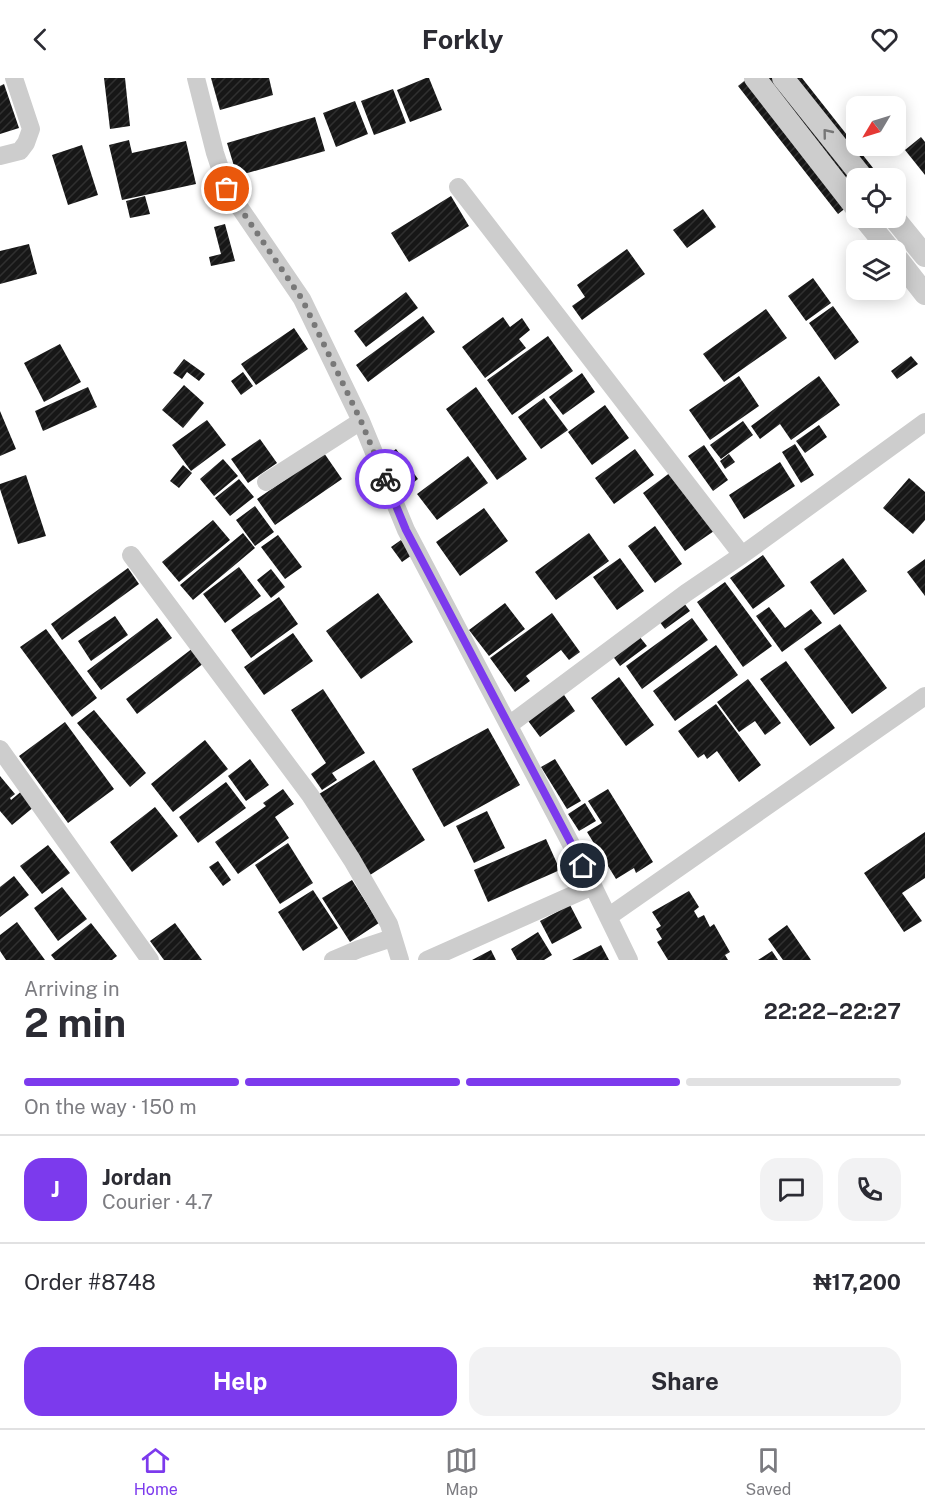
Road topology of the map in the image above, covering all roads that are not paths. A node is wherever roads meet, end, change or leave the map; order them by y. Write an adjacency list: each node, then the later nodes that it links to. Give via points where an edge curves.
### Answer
1 (14, 78): 5 (street, via 31,129 20,151)
2 (196, 78): 15 (street, via 227,189 302,299)
3 (755, 78): 8 (street)
4 (783, 78): 6 (street, one-way to 4)
5 (0, 156)
6 (855, 168)
7 (458, 187): 19 (street)
8 (846, 195)
9 (872, 228): 11 (street)
10 (902, 228): 12 (street)
11 (882, 240)
12 (925, 256)
13 (906, 270): 14 (street)
14 (925, 294)
15 (361, 421): 17 (street); 21 (street, via 406,530)
16 (925, 422): 19 (street)
17 (266, 482)
18 (131, 555): 25 (street, via 310,795 389,924)
19 (742, 555): 21 (street)
20 (925, 696): 24 (street)
21 (509, 725): 23 (street)
22 (0, 749): 26 (street)
23 (593, 886): 24 (street); 29 (street)
24 (608, 917): 30 (street)
25 (392, 938): 27 (street); 28 (street)
26 (150, 960)
27 (333, 960)
28 (400, 960)
29 (427, 960)
30 (629, 960)

